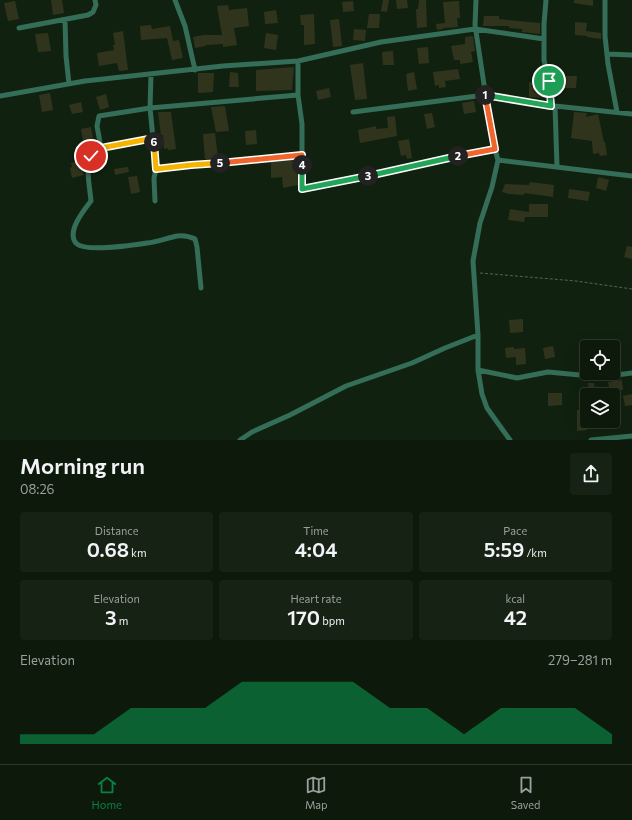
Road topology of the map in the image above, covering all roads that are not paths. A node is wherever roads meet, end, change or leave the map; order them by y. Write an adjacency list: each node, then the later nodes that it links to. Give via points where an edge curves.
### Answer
1 (95, 0): 6 (street, via 93,12)
2 (175, 0): 13 (street)
3 (476, 0): 8 (street)
4 (546, 0): 9 (street)
5 (605, 0): 10 (street, via 604,36)
6 (65, 20): 7 (street); 15 (street)
7 (20, 28)
8 (476, 29): 9 (street); 12 (street, via 381,42); 17 (street)
9 (544, 39): 19 (street, via 544,60)
10 (607, 54): 11 (street); 22 (street)
11 (632, 55)
12 (298, 61): 13 (street); 16 (street)
13 (195, 70): 14 (street)
14 (151, 74): 15 (street); 20 (street)
15 (69, 84): 18 (street)
16 (298, 95): 20 (street); 27 (street, via 302,124)
17 (485, 95): 19 (street); 21 (street); 26 (street)
18 (0, 96)
19 (553, 106): 22 (street); 29 (street)
20 (150, 108): 24 (street); 25 (street, via 98,116 96,126)
21 (353, 112)
22 (617, 112): 23 (street)
23 (632, 114)
24 (154, 138): 25 (street); 30 (street)
25 (101, 148): 33 (street, via 93,151 91,156 88,168 91,201 78,217 74,239 76,244 82,247 107,248 189,236 195,239)
26 (495, 149): 27 (street, via 302,189); 28 (street)
27 (302, 155): 30 (street)
28 (498, 160): 29 (street); 34 (street, via 480,223 473,261)
29 (557, 167): 31 (street)
30 (156, 169): 32 (street)
31 (632, 176)
32 (155, 202)
33 (202, 288)
34 (478, 335): 35 (street); 38 (street, via 412,363 346,386)
35 (478, 370): 36 (street, via 517,378 548,372 601,377); 39 (street, via 487,408)
36 (632, 373)
37 (632, 436): 40 (street)
38 (240, 440)
39 (510, 440)
40 (591, 440)

